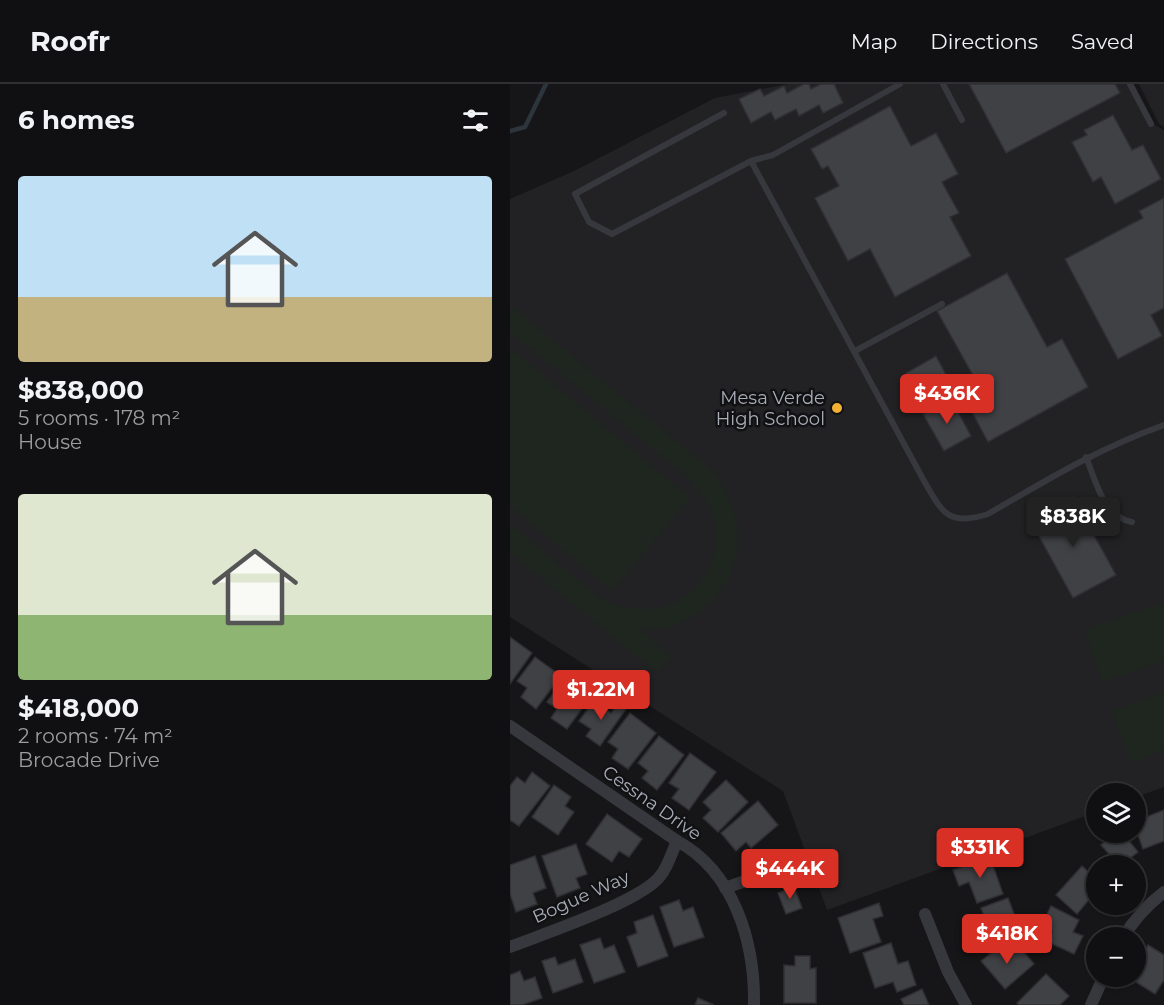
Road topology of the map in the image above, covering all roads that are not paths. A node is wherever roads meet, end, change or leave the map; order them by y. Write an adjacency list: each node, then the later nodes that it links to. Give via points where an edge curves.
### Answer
1 (900, 84): 7 (lane, via 773,155)
2 (943, 84): 5 (lane)
3 (1130, 84): 6 (lane)
4 (724, 113): 7 (lane, via 575,194 590,222 612,234)
5 (962, 120)
6 (1151, 124)
7 (751, 161): 9 (lane)
8 (942, 304): 9 (lane)
9 (855, 351): 11 (lane, via 937,502 957,520 988,514)
10 (1164, 425): 11 (lane)
11 (1086, 457): 12 (lane, via 1107,507 1122,520)
12 (1132, 522)
13 (510, 726): 14 (street, Cessna Drive)
14 (677, 842): 16 (street, Cessna Drive, via 709,867); 20 (street, Bogue Way, via 660,877 641,892)
15 (802, 861): 16 (street)
16 (725, 888): 22 (street, Cessna Drive, via 748,942)
17 (1164, 892): 19 (street)
18 (925, 914): 23 (street)
19 (1129, 927)
20 (510, 947)
21 (1099, 987): 24 (street)
22 (754, 1005)
23 (966, 1005)
24 (1091, 1005)

